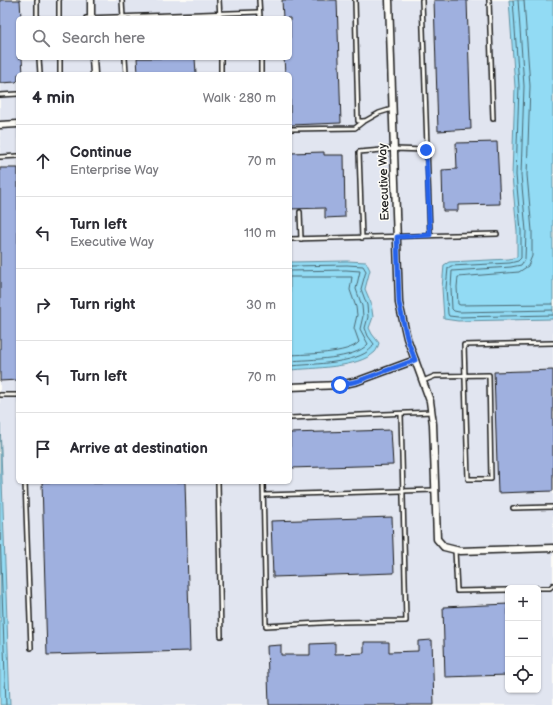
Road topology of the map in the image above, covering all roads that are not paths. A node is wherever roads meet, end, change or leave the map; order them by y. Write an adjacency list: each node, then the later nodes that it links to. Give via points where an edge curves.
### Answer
1 (36, 0): 13 (lane)
2 (59, 0): 14 (lane)
3 (91, 0): 15 (street)
4 (122, 0): 16 (lane)
5 (219, 0): 12 (lane)
6 (259, 0): 11 (lane)
7 (354, 0): 35 (lane, via 358,121)
8 (389, 0): 33 (street, Executive Way)
9 (422, 0): 40 (lane)
10 (489, 0): 34 (lane)
11 (259, 12): 12 (lane); 18 (lane)
12 (220, 13): 17 (lane)
13 (37, 16)
14 (59, 16)
15 (91, 16)
16 (123, 16)
17 (147, 16)
18 (260, 16)
19 (39, 60): 25 (lane)
20 (60, 60): 26 (lane)
21 (93, 60): 27 (street)
22 (125, 60): 28 (lane)
23 (221, 60): 29 (lane)
24 (261, 60): 30 (lane)
25 (40, 72)
26 (60, 72)
27 (94, 72)
28 (126, 72)
29 (221, 72)
30 (261, 72)
31 (16, 94): 32 (lane)
32 (0, 95)
33 (392, 109): 35 (lane); 39 (street, Executive Way)
34 (493, 119)
35 (365, 121): 38 (lane, via 355,128)
36 (16, 124): 37 (street)
37 (0, 125)
38 (292, 129)
39 (394, 149): 40 (lane); 46 (street, Executive Way); 48 (lane, via 359,152)
40 (426, 150): 45 (lane)
41 (16, 156): 42 (lane)
42 (0, 157)
43 (300, 212): 47 (lane)
44 (497, 234): 45 (lane)
45 (430, 235): 46 (lane)
46 (397, 237): 48 (lane); 51 (street, Executive Way, via 399,303)
47 (301, 238): 48 (lane); 49 (lane)
48 (362, 238)
49 (292, 239)
50 (553, 343): 52 (lane, via 464,345)
51 (415, 360): 53 (street, Executive Way); 54 (street, via 340,385)
52 (465, 375): 52 (lane, via 489,375 491,479 468,479); 53 (lane, via 435,376)
53 (423, 381): 57 (street, Executive Way)
54 (292, 387)
55 (0, 395): 56 (lane)
56 (16, 395)
57 (432, 412): 58 (lane); 63 (street, Executive Way)
58 (401, 414): 59 (lane); 64 (lane)
59 (292, 418)
60 (25, 484): 74 (lane)
61 (218, 484): 73 (lane)
62 (263, 484): 65 (lane)
63 (435, 490): 64 (lane); 69 (street, Executive Way, via 437,539 444,547)
64 (403, 491): 65 (lane); 65 (lane, via 406,621 266,626)
65 (264, 495)
66 (553, 507): 67 (lane)
67 (514, 508)
68 (553, 548): 69 (street)
69 (455, 550): 72 (lane, via 457,591)
70 (553, 585): 71 (lane, via 550,588)
71 (541, 588)
72 (505, 590)
73 (221, 636)
74 (31, 648)

